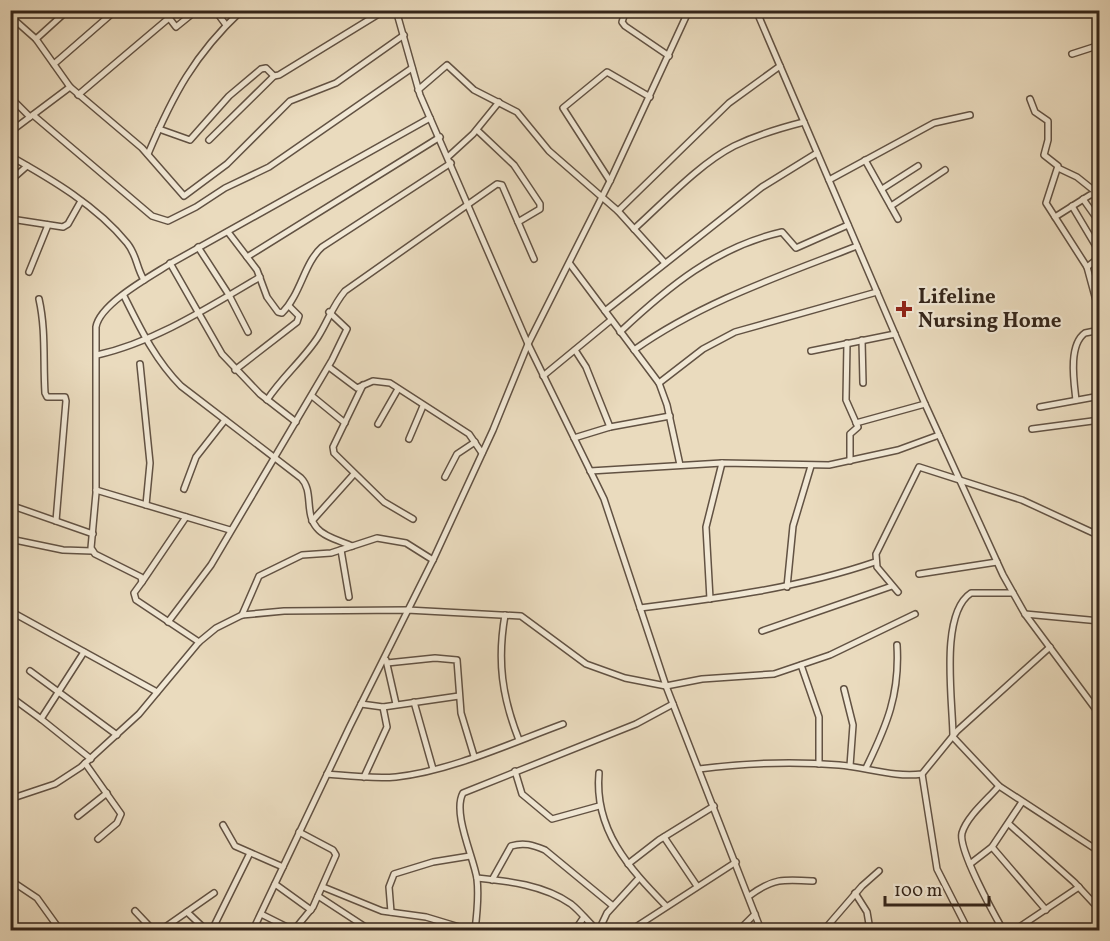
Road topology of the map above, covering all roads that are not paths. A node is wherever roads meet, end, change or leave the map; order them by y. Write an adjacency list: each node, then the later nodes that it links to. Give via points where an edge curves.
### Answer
1 (68, 10): 15 (street)
2 (116, 10): 19 (street)
3 (197, 10): 11 (street, via 178,27)
4 (215, 10): 13 (street)
5 (242, 10): 13 (street)
6 (385, 10): 22 (street)
7 (396, 10): 14 (street)
8 (689, 10): 18 (street)
9 (756, 10): 20 (street)
10 (626, 11): 18 (street, via 622,22 625,26)
11 (168, 13): 25 (street)
12 (10, 16): 15 (street)
13 (226, 25): 34 (street, via 172,97)
14 (404, 35): 21 (street); 40 (street, via 336,83 290,101 243,149 186,196)
15 (36, 39): 19 (street)
16 (1100, 45): 17 (street)
17 (1072, 54)
18 (669, 56): 27 (street)
19 (54, 64): 23 (street)
20 (780, 66): 33 (street); 60 (street, via 729,103)
21 (412, 68): 24 (street); 30 (street, via 269,167 164,222)
22 (274, 76): 34 (street, via 266,68 261,69 229,96 190,140); 38 (street)
23 (70, 87): 25 (street); 30 (street)
24 (418, 90): 29 (street, via 447,65 474,90); 32 (street)
25 (78, 95): 40 (street)
26 (10, 97): 30 (street)
27 (650, 97): 51 (street); 51 (street, via 607,72 563,108)
28 (1030, 99): 47 (street, via 1035,112 1047,119 1044,155)
29 (499, 102): 35 (street); 54 (street, via 517,112 549,151)
30 (31, 116): 36 (street)
31 (970, 116): 43 (street, via 934,123)
32 (430, 118): 37 (street); 69 (street)
33 (804, 122): 39 (street); 68 (street, via 767,131 732,147)
34 (159, 129): 40 (street)
35 (477, 130): 42 (street); 64 (street, via 509,159 540,204 540,209)
36 (10, 132)
37 (440, 137): 42 (street); 73 (street)
38 (209, 140)
39 (817, 153): 49 (street); 76 (street, via 762,187)
40 (148, 154)
41 (10, 156): 45 (street)
42 (449, 156): 44 (street)
43 (865, 160): 49 (street); 52 (street)
44 (451, 163): 57 (street); 86 (street, via 317,252)
45 (27, 166): 50 (street); 56 (street)
46 (918, 166): 52 (street)
47 (1058, 168): 53 (street); 61 (street, via 1046,200)
48 (945, 170): 58 (street)
49 (829, 180): 67 (street)
50 (10, 181)
51 (610, 182): 54 (street)
52 (882, 189): 58 (street)
53 (1098, 193): 55 (street)
54 (602, 197): 60 (street); 77 (street)
55 (1083, 199): 59 (street); 65 (street)
56 (81, 201): 66 (street, via 66,226); 81 (street, via 127,243)
57 (468, 204): 64 (street, via 501,183); 88 (street, via 345,291); 99 (street)
58 (891, 206): 63 (street)
59 (1072, 206): 61 (street); 72 (street)
60 (618, 211): 68 (street)
61 (1055, 217): 78 (street)
62 (11, 219): 66 (street)
63 (898, 219)
64 (518, 222): 74 (street)
65 (1100, 223)
66 (48, 225): 79 (street)
67 (848, 225): 70 (street); 94 (street, via 796,248 782,232 742,243 687,275)
68 (634, 229): 76 (street)
69 (228, 232): 71 (street); 73 (street)
70 (857, 246): 82 (street); 101 (street, via 723,298 681,319)
71 (198, 247): 75 (street); 83 (street)
72 (1100, 255): 78 (street)
73 (247, 257): 80 (street)
74 (534, 259)
75 (170, 263): 81 (street); 89 (street)
76 (665, 263): 87 (street)
77 (570, 264): 87 (street); 99 (street)
78 (1087, 267): 90 (street)
79 (28, 272)
80 (260, 277): 83 (street); 86 (street, via 278,312)
81 (144, 280): 84 (street)
82 (877, 292): 95 (street); 108 (street, via 735,332 703,349)
83 (229, 295): 89 (street); 93 (street)
84 (124, 296): 96 (street); 103 (street, via 98,319)
85 (39, 299): 150 (street, via 45,330 42,356 46,396 63,397 66,402)
86 (289, 306): 106 (street, via 299,316 297,322)
87 (605, 311): 91 (street)
88 (330, 312): 105 (street, via 347,329); 114 (street, via 320,335)
89 (197, 313): 96 (street); 106 (street, via 210,338)
90 (1100, 315)
91 (611, 320): 94 (street); 100 (street)
92 (1100, 330): 115 (street, via 1085,333 1077,343)
93 (248, 332)
94 (620, 332): 101 (street)
95 (895, 334): 97 (street); 116 (street)
96 (145, 338): 103 (street); 120 (street, via 174,379)
97 (862, 340): 98 (street); 109 (street)
98 (847, 343): 102 (street); 124 (street, via 846,400)
99 (528, 344): 107 (street); 132 (street)
100 (575, 350): 107 (street); 126 (street)
101 (634, 350): 108 (street)
102 (811, 351)
103 (97, 355): 144 (street)
104 (140, 364): 147 (street, via 150,463)
105 (328, 367): 110 (street, via 355,387); 112 (street)
106 (235, 370): 114 (street)
107 (543, 376): 129 (street)
108 (659, 383): 119 (street)
109 (863, 383)
110 (363, 385): 111 (street, via 385,380); 123 (street)
111 (398, 389): 117 (street); 125 (street)
112 (312, 396): 122 (street); 123 (street)
113 (1100, 396): 115 (street)
114 (267, 400): 122 (street)
115 (1076, 400): 118 (street)
116 (925, 404): 124 (street); 128 (street)
117 (423, 406): 130 (street); 131 (street, via 464,430)
118 (1040, 407)
119 (670, 416): 126 (street); 137 (street)
120 (225, 420): 133 (street); 145 (street, via 196,457)
121 (1100, 420): 127 (street)
122 (296, 422): 133 (street)
123 (345, 423): 140 (street, via 333,450)
124 (856, 423): 134 (street, via 858,428 850,436)
125 (378, 424)
126 (610, 427): 129 (street)
127 (1032, 429)
128 (939, 435): 134 (street); 142 (street)
129 (574, 438): 139 (street)
130 (409, 439)
131 (476, 442): 132 (street); 141 (street, via 457,454)
132 (483, 453): 159 (street)
133 (275, 457): 151 (street, via 306,482); 152 (street)
134 (850, 461): 138 (street)
135 (722, 463): 137 (street); 138 (street); 169 (street, via 705,527)
136 (1100, 464): 143 (street)
137 (680, 465): 139 (street)
138 (811, 466): 165 (street, via 793,526)
139 (590, 471): 170 (street, via 604,499)
140 (354, 474): 149 (street, via 392,509); 151 (street)
141 (445, 477)
142 (959, 478): 154 (street, via 1022,500); 160 (street, via 919,467); 161 (street)
143 (1100, 482)
144 (96, 489): 147 (street); 153 (street)
145 (184, 489)
146 (10, 505): 150 (street)
147 (146, 505): 148 (street)
148 (186, 517): 152 (street); 163 (street)
149 (412, 519)
150 (56, 521): 153 (street)
151 (312, 521): 156 (street, via 322,533)
152 (230, 530): 178 (street, via 211,565)
153 (93, 534): 158 (street)
154 (1100, 536)
155 (10, 539): 158 (street, via 63,550)
156 (352, 546): 157 (street); 159 (street, via 370,539 392,540 418,549)
157 (341, 550): 168 (street); 175 (street, via 302,555 262,574)
158 (92, 551): 163 (street, via 137,574)
159 (433, 560): 171 (street)
160 (875, 562): 164 (street); 165 (street)
161 (997, 562): 162 (street); 167 (street)
162 (919, 574)
163 (142, 582): 178 (street, via 134,593 136,600)
164 (892, 586): 166 (street); 179 (street)
165 (787, 587): 169 (street)
166 (898, 592)
167 (1013, 592): 174 (street); 203 (street, via 971,592 960,603 951,637)
168 (349, 597)
169 (710, 599): 170 (street)
170 (640, 608): 188 (street)
171 (407, 610): 175 (street); 176 (street); 184 (street)
172 (10, 611): 183 (street)
173 (915, 614): 186 (street)
174 (1025, 614): 177 (street); 182 (street)
175 (242, 615): 180 (street, via 216,627)
176 (505, 615): 188 (street, via 521,616 586,664 625,678); 204 (street, via 500,674)
177 (1100, 621)
178 (168, 622): 180 (street)
179 (762, 631)
180 (199, 642): 191 (street)
181 (897, 645): 210 (street, via 892,708)
182 (1050, 648): 199 (street); 203 (street)
183 (84, 652): 190 (street); 191 (street)
184 (385, 655): 185 (street); 195 (street)
185 (387, 663): 192 (street, via 454,658 458,665); 196 (street)
186 (801, 665): 188 (street, via 774,674); 208 (street, via 819,717)
187 (30, 671): 190 (street)
188 (666, 686): 197 (street)
189 (844, 689): 209 (street, via 853,725)
190 (59, 692): 200 (street); 202 (street)
191 (157, 692): 202 (street)
192 (459, 696): 194 (street); 205 (street)
193 (15, 700): 200 (street)
194 (414, 702): 196 (street); 211 (street)
195 (361, 704): 198 (street); 215 (street)
196 (396, 704): 198 (street)
197 (673, 704): 212 (street); 213 (street, via 636,724)
198 (383, 707): 217 (street, via 387,727)
199 (1100, 714)
200 (41, 719): 206 (street)
201 (563, 724): 204 (street)
202 (117, 735): 206 (street)
203 (953, 736): 216 (street); 218 (street)
204 (519, 740): 205 (street)
205 (474, 756): 211 (street)
206 (91, 759): 207 (street)
207 (85, 764): 219 (street); 220 (street, via 55,784)
208 (819, 764): 209 (street); 212 (street, via 738,764)
209 (850, 766): 210 (street)
210 (866, 768): 216 (street)
211 (433, 769): 217 (street, via 398,777)
212 (699, 769): 223 (street)
213 (515, 771): 222 (street, via 522,794 552,819); 233 (street, via 461,795)
214 (599, 773): 222 (street)
215 (327, 774): 217 (street); 227 (street)
216 (922, 774): 282 (street, via 937,869)
217 (364, 777)
218 (999, 786): 221 (street); 236 (street, via 962,832)
219 (107, 794): 224 (street); 229 (street, via 122,817)
220 (10, 799)
221 (1022, 802): 225 (street); 231 (street)
222 (599, 806): 235 (street, via 617,850)
223 (714, 806): 228 (street); 234 (street)
224 (78, 816)
225 (1009, 824): 230 (street); 247 (street)
226 (223, 825): 232 (street, via 233,844)
227 (299, 832): 237 (street); 246 (street, via 335,852)
228 (664, 837): 235 (street); 245 (street)
229 (98, 839)
230 (992, 848): 236 (street); 255 (street)
231 (1100, 852)
232 (250, 853): 237 (street); 269 (street)
233 (470, 856): 239 (street); 259 (street, via 394,874 389,887)
234 (736, 862): 245 (street); 251 (street)
235 (628, 864): 240 (street)
236 (970, 864): 283 (street)
237 (283, 867): 244 (street)
238 (879, 871): 249 (street)
239 (477, 878): 242 (street); 274 (street)
240 (639, 878): 252 (street); 253 (street)
241 (10, 880): 265 (street, via 37,898)
242 (492, 880): 252 (street, via 511,846 522,843 545,850); 262 (street, via 539,889 570,904)
243 (813, 881): 251 (street, via 776,880)
244 (275, 884): 254 (street); 260 (street)
245 (697, 886): 253 (street)
246 (323, 887): 250 (street); 259 (street)
247 (1079, 887): 255 (street); 256 (street)
248 (214, 893): 258 (street)
249 (855, 893): 280 (street); 281 (street, via 867,912)
250 (318, 896): 254 (street); 272 (street)
251 (749, 896): 261 (street)
252 (613, 906): 276 (street)
253 (666, 906): 277 (street)
254 (311, 910): 271 (street)
255 (1046, 910): 284 (street)
256 (1100, 910)
257 (135, 911): 266 (street)
258 (187, 912): 267 (street); 268 (street)
259 (391, 912): 273 (street, via 426,917)
260 (261, 914): 270 (street); 271 (street)
261 (755, 914): 278 (street); 279 (street)
262 (584, 917): 275 (street); 276 (street)
263 (10, 920): 264 (street)
264 (20, 930)
265 (60, 930)
266 (153, 930)
267 (161, 930)
268 (207, 930)
269 (212, 930)
270 (253, 930)
271 (293, 930)
272 (370, 930)
273 (468, 930)
274 (476, 930)
275 (574, 930)
276 (598, 930)
277 (631, 930)
278 (739, 930)
279 (761, 930)
280 (824, 930)
281 (870, 930)
282 (968, 930)
283 (1003, 930)
284 (1015, 930)

